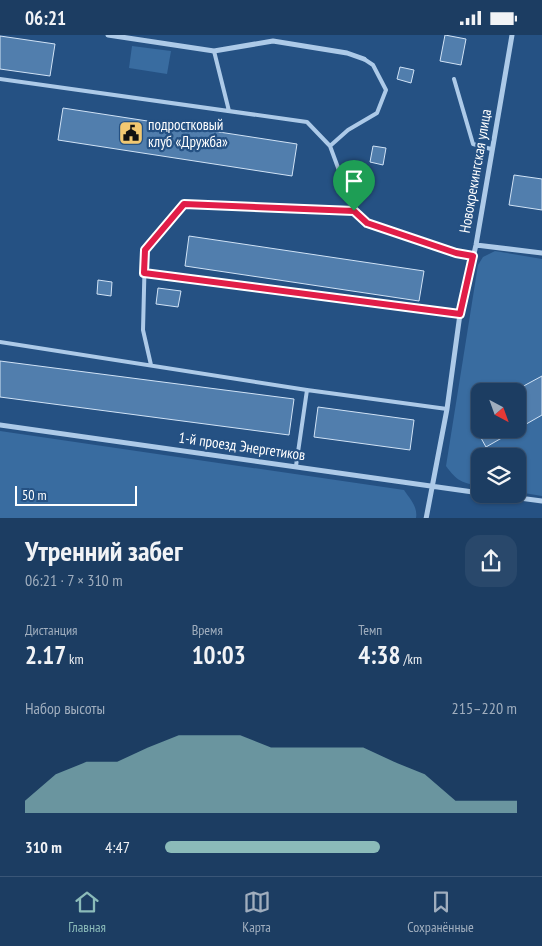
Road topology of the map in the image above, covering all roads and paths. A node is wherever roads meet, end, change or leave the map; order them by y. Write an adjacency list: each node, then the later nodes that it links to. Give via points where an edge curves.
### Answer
1 (108, 35): 3 (street)
2 (512, 35): 9 (street, Новокрекингская улица)
3 (214, 51): 4 (street, via 273,41 347,53); 7 (lane)
4 (364, 59): 8 (lane, via 373,65 386,90 383,98 377,113 348,130)
5 (0, 79): 7 (lane)
6 (454, 79): 9 (lane, via 473,144)
7 (229, 111): 8 (lane, via 308,122)
8 (330, 146): 10 (lane)
9 (491, 149): 11 (street, Новокрекингская улица)
10 (354, 211): 13 (lane, via 367,223); 14 (lane, via 184,204 145,250)
11 (476, 245): 12 (street); 13 (street, Новокрекингская улица)
12 (542, 253)
13 (473, 256): 15 (street, Новокрекингская улица)
14 (144, 273): 15 (lane); 17 (lane, via 143,330)
15 (460, 314): 19 (street, Новокрекингская улица)
16 (0, 342): 17 (lane)
17 (150, 365): 18 (lane)
18 (307, 390): 19 (lane); 21 (lane)
19 (447, 409): 22 (street, Новокрекингская улица)
20 (0, 425): 21 (street, 1-й проезд Энергетиков)
21 (296, 466): 22 (street, 1-й проезд Энергетиков)
22 (432, 486): 23 (street, 1-й проезд Энергетиков); 26 (street, Новокрекингская улица)
23 (471, 492)
24 (526, 499): 25 (street)
25 (542, 501)
26 (426, 518)

